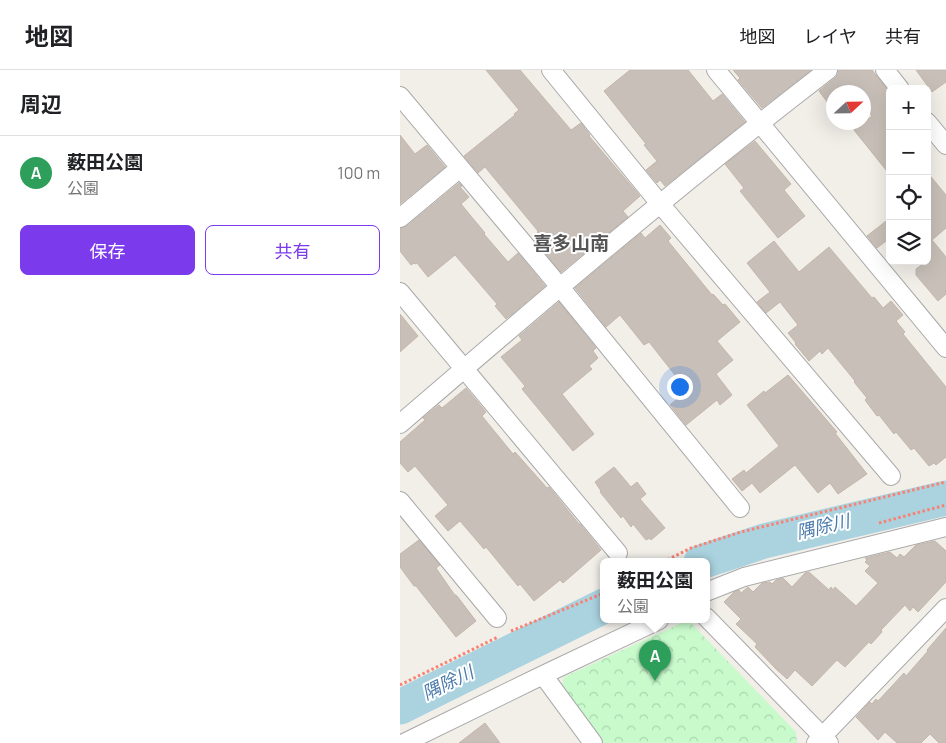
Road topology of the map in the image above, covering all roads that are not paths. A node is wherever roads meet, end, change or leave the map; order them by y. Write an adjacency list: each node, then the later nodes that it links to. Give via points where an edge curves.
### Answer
1 (550, 70): 11 (street)
2 (716, 70): 7 (street)
3 (828, 70): 7 (street)
4 (885, 70): 5 (street)
5 (897, 85)
6 (400, 96): 10 (street)
7 (760, 123): 11 (street); 15 (street)
8 (931, 127): 9 (street)
9 (946, 145)
10 (460, 168): 12 (street); 13 (street)
11 (660, 205): 13 (street); 18 (street)
12 (400, 218)
13 (560, 287): 16 (street); 20 (street)
14 (404, 304): 16 (street)
15 (946, 348)
16 (464, 369): 17 (street); 22 (street)
17 (400, 424)
18 (891, 476)
19 (400, 501): 25 (street)
20 (740, 508)
21 (946, 527): 23 (street, via 744,577)
22 (618, 553)
23 (710, 590)
24 (946, 608): 30 (street)
25 (496, 618)
26 (710, 621): 30 (street)
27 (653, 623): 28 (street)
28 (543, 675): 29 (street); 32 (street)
29 (423, 739): 31 (street)
30 (822, 741)
31 (404, 743)
32 (593, 743)

